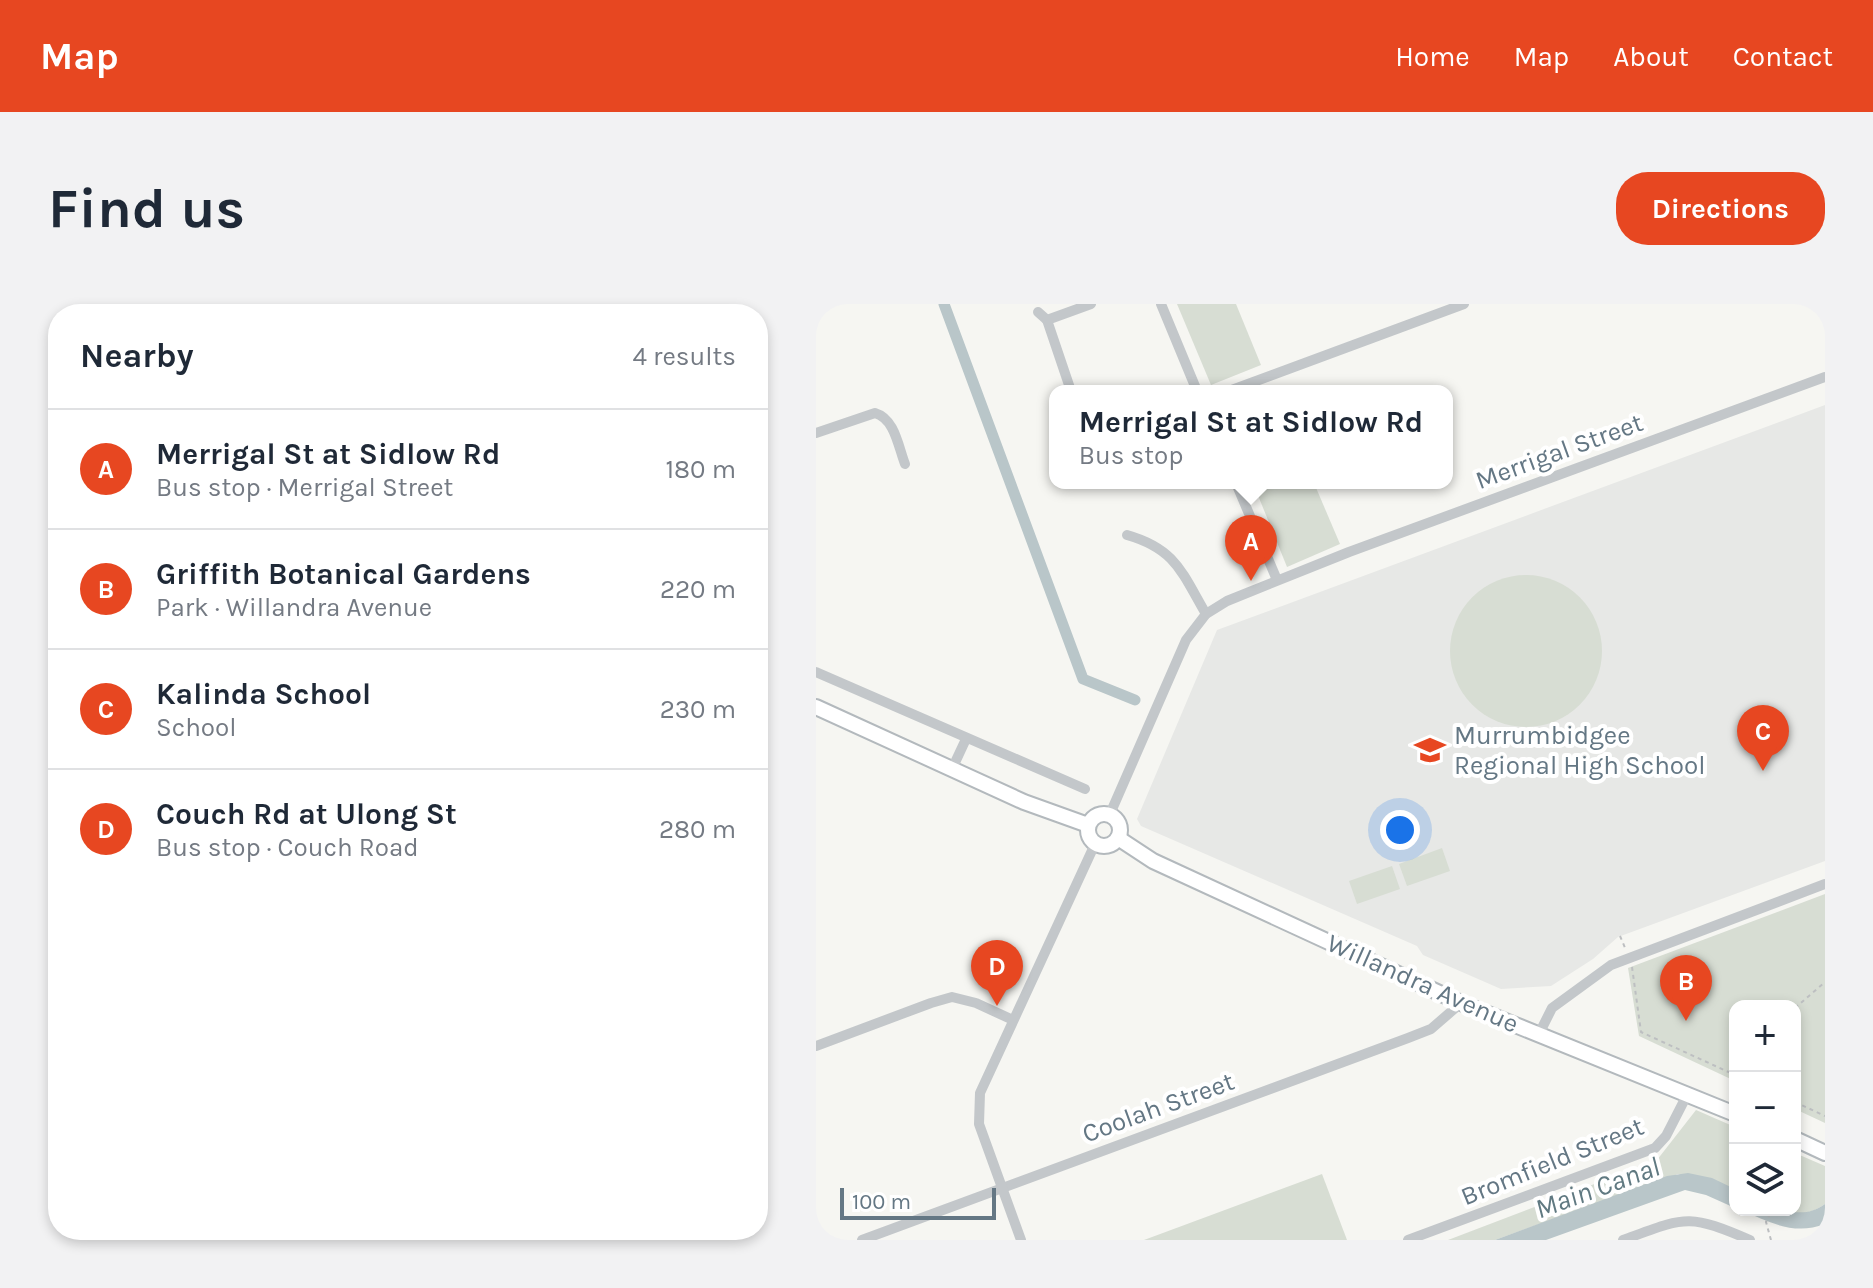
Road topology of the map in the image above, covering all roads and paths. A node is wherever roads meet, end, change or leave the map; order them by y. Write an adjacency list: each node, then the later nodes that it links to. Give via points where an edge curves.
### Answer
1 (1091, 304): 5 (street)
2 (1161, 304): 8 (street)
3 (1464, 304): 9 (street)
4 (1038, 312): 5 (street)
5 (1047, 320): 7 (street)
6 (1825, 377): 14 (street, Merrigal Street)
7 (1069, 385)
8 (1195, 385)
9 (1245, 385)
10 (816, 433): 11 (street, via 882,415 892,425)
11 (905, 464)
12 (1239, 489): 14 (street)
13 (1127, 535): 15 (street, via 1154,544 1170,557)
14 (1277, 580): 15 (street, Merrigal Street)
15 (1206, 614): 21 (street, Merrigal Street, via 1186,640)
16 (816, 672): 18 (street)
17 (816, 707): 19 (street)
18 (966, 739): 19 (street); 20 (street)
19 (952, 769): 22 (street)
20 (1085, 789)
21 (1110, 814): 22 (street, via 1096,815); 23 (street, via 1119,824)
22 (1088, 825): 24 (street)
23 (1118, 838): 24 (street, via 1108,845); 29 (street, Willandra Avenue, via 1153,861)
24 (1095, 844): 31 (street)
25 (1825, 884): 27 (street)
26 (1620, 936): 27 (path)
27 (1631, 956): 32 (street, via 1552,1008); 34 (path, via 1641,1032)
28 (1825, 982): 30 (path)
29 (1461, 1003): 32 (street, Willandra Avenue); 41 (street, Coolah Street, via 1419,1034)
30 (1801, 1003)
31 (1013, 1020): 33 (street, via 952,997); 41 (street, via 980,1093 978,1110)
32 (1539, 1034): 35 (street, Willandra Avenue)
33 (816, 1046)
34 (1729, 1072)
35 (1687, 1095): 37 (street, Willandra Avenue); 45 (street, Bromfield Street, via 1655,1148)
36 (1801, 1105): 38 (path)
37 (1729, 1112)
38 (1825, 1116)
39 (1801, 1142): 40 (street)
40 (1825, 1153)
41 (1003, 1188): 43 (street, Coolah Street); 44 (street)
42 (1769, 1216): 48 (path)
43 (862, 1240)
44 (1021, 1240)
45 (1408, 1240)
46 (1623, 1240): 47 (street, via 1688,1219)
47 (1750, 1240)
48 (1771, 1240)

